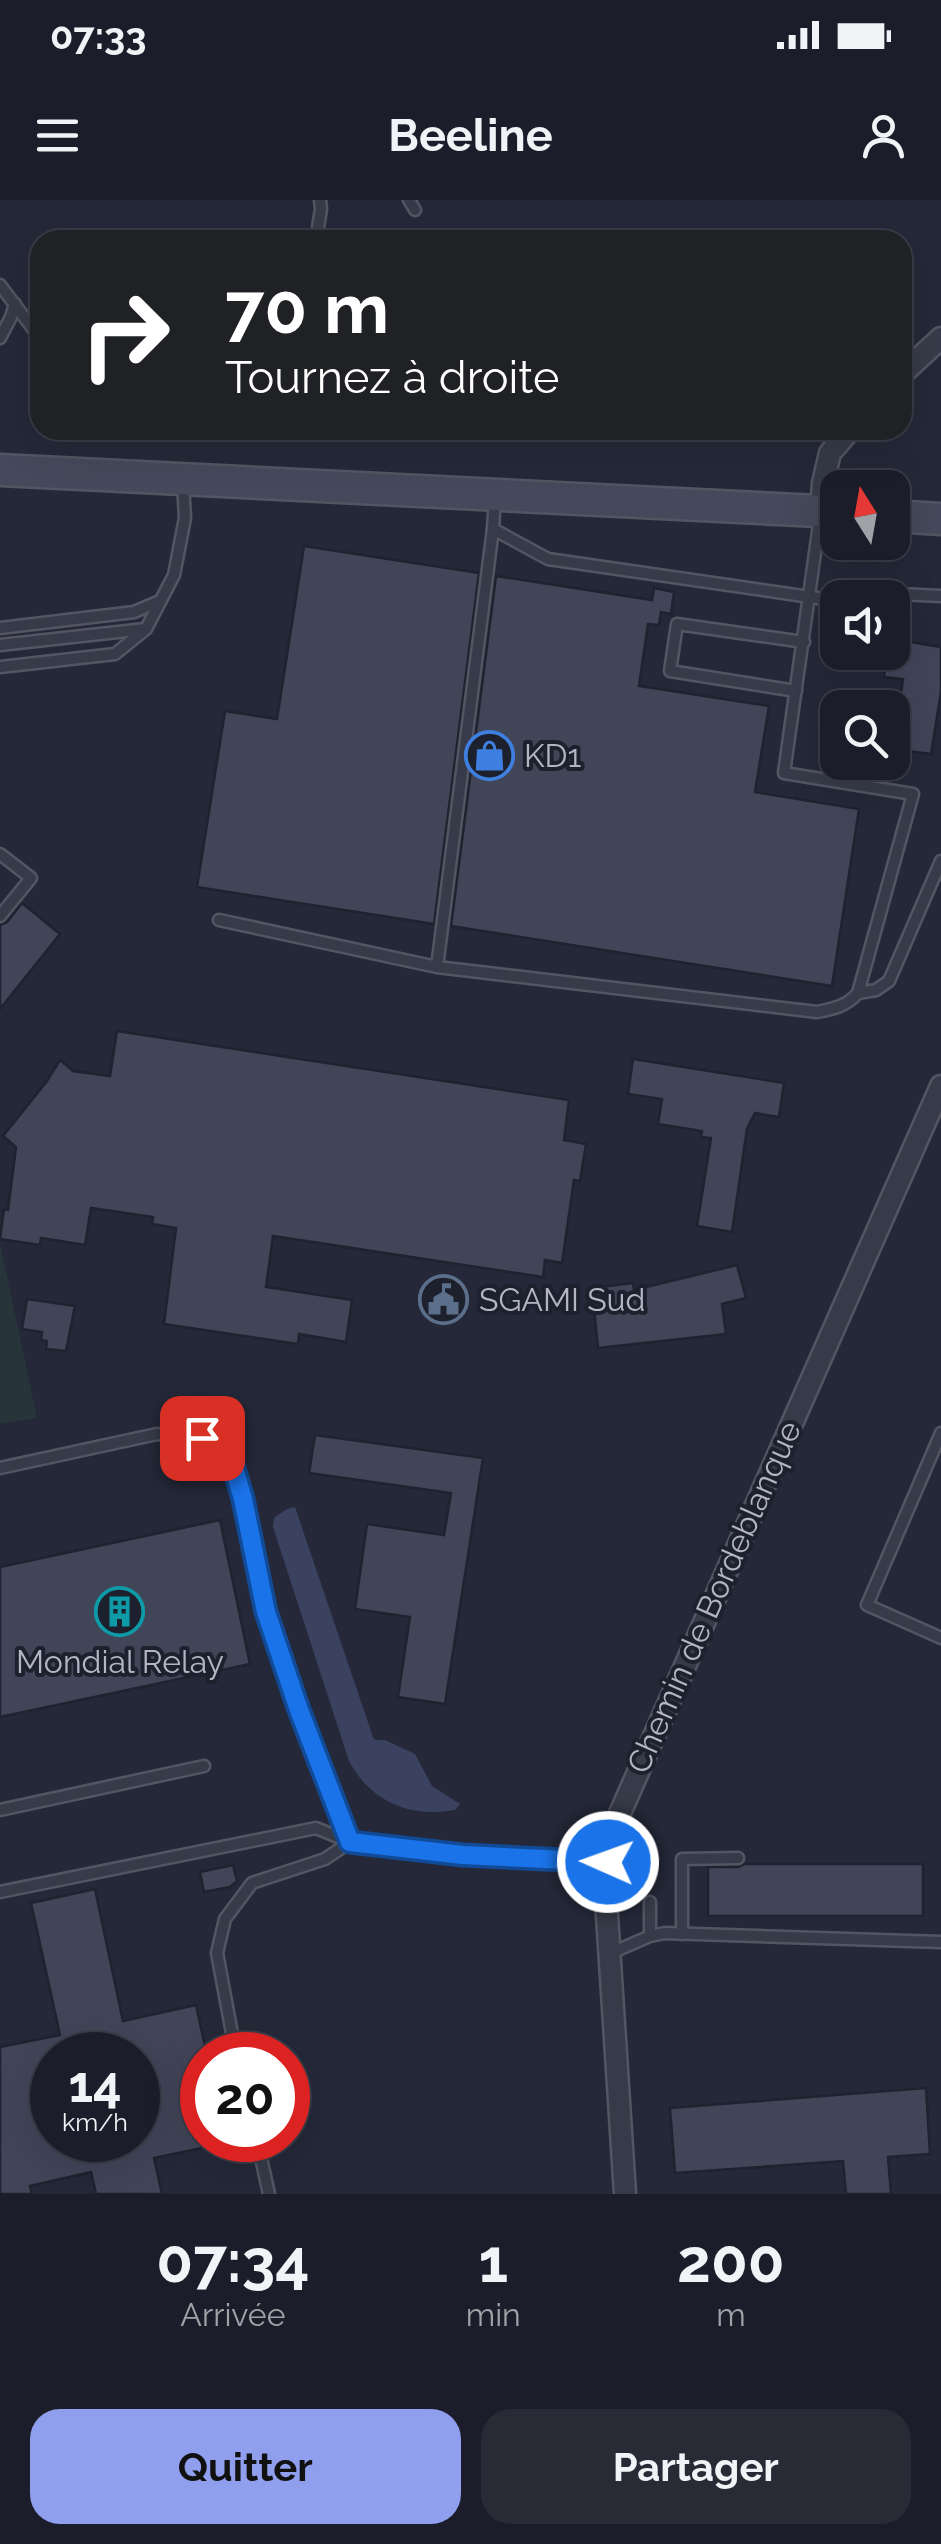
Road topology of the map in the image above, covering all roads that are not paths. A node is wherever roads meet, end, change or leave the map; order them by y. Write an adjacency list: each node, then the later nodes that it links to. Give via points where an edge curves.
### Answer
1 (320, 200): 2 (lane)
2 (318, 230)
3 (0, 284): 4 (lane)
4 (15, 304): 5 (lane); 6 (lane)
5 (30, 324)
6 (0, 338)
7 (941, 338): 8 (street)
8 (912, 365)
9 (841, 440): 11 (street)
10 (0, 470): 12 (street)
11 (825, 470)
12 (182, 478): 13 (street); 23 (lane, via 186,518 174,575)
13 (495, 494): 14 (street); 17 (lane)
14 (820, 512)
15 (910, 517): 16 (street)
16 (941, 519)
17 (494, 529): 21 (lane, via 548,559); 34 (lane)
18 (820, 552): 21 (lane)
19 (910, 595): 20 (lane)
20 (941, 596)
21 (810, 597): 22 (lane); 26 (lane)
22 (820, 598)
23 (160, 600): 24 (lane, via 134,612); 25 (lane)
24 (0, 628)
25 (146, 629): 27 (lane); 28 (lane, via 115,654)
26 (804, 642): 29 (lane); 29 (lane, via 678,624 670,671)
27 (0, 645)
28 (0, 667)
29 (796, 691): 35 (lane, via 784,773 914,794)
30 (0, 854): 32 (lane, via 31,878)
31 (941, 861): 35 (lane, via 888,981)
32 (0, 916)
33 (219, 920): 34 (lane)
34 (438, 968): 35 (lane, via 817,1012)
35 (858, 993)
36 (940, 1091): 44 (street, Chemin de Bordeblanque, via 626,1796)
37 (941, 1433): 39 (lane, via 867,1605)
38 (0, 1468): 42 (lane, via 157,1434 202,1438 231,1458 266,1612)
39 (941, 1638)
40 (204, 1766): 41 (lane)
41 (0, 1810)
42 (350, 1842): 44 (lane); 45 (lane, via 316,1828); 51 (lane, via 325,1859 252,1883 225,1919 217,1954)
43 (738, 1858): 47 (lane, via 682,1860)
44 (608, 1862): 50 (street, Chemin de Bordeblanque)
45 (0, 1892)
46 (650, 1902): 48 (lane)
47 (682, 1934): 48 (lane); 49 (lane)
48 (650, 1936): 50 (lane)
49 (941, 1942)
50 (608, 1954): 54 (street, Chemin de Bordeblanque)
51 (232, 2032)
52 (262, 2162): 53 (lane)
53 (269, 2194)
54 (625, 2194)

